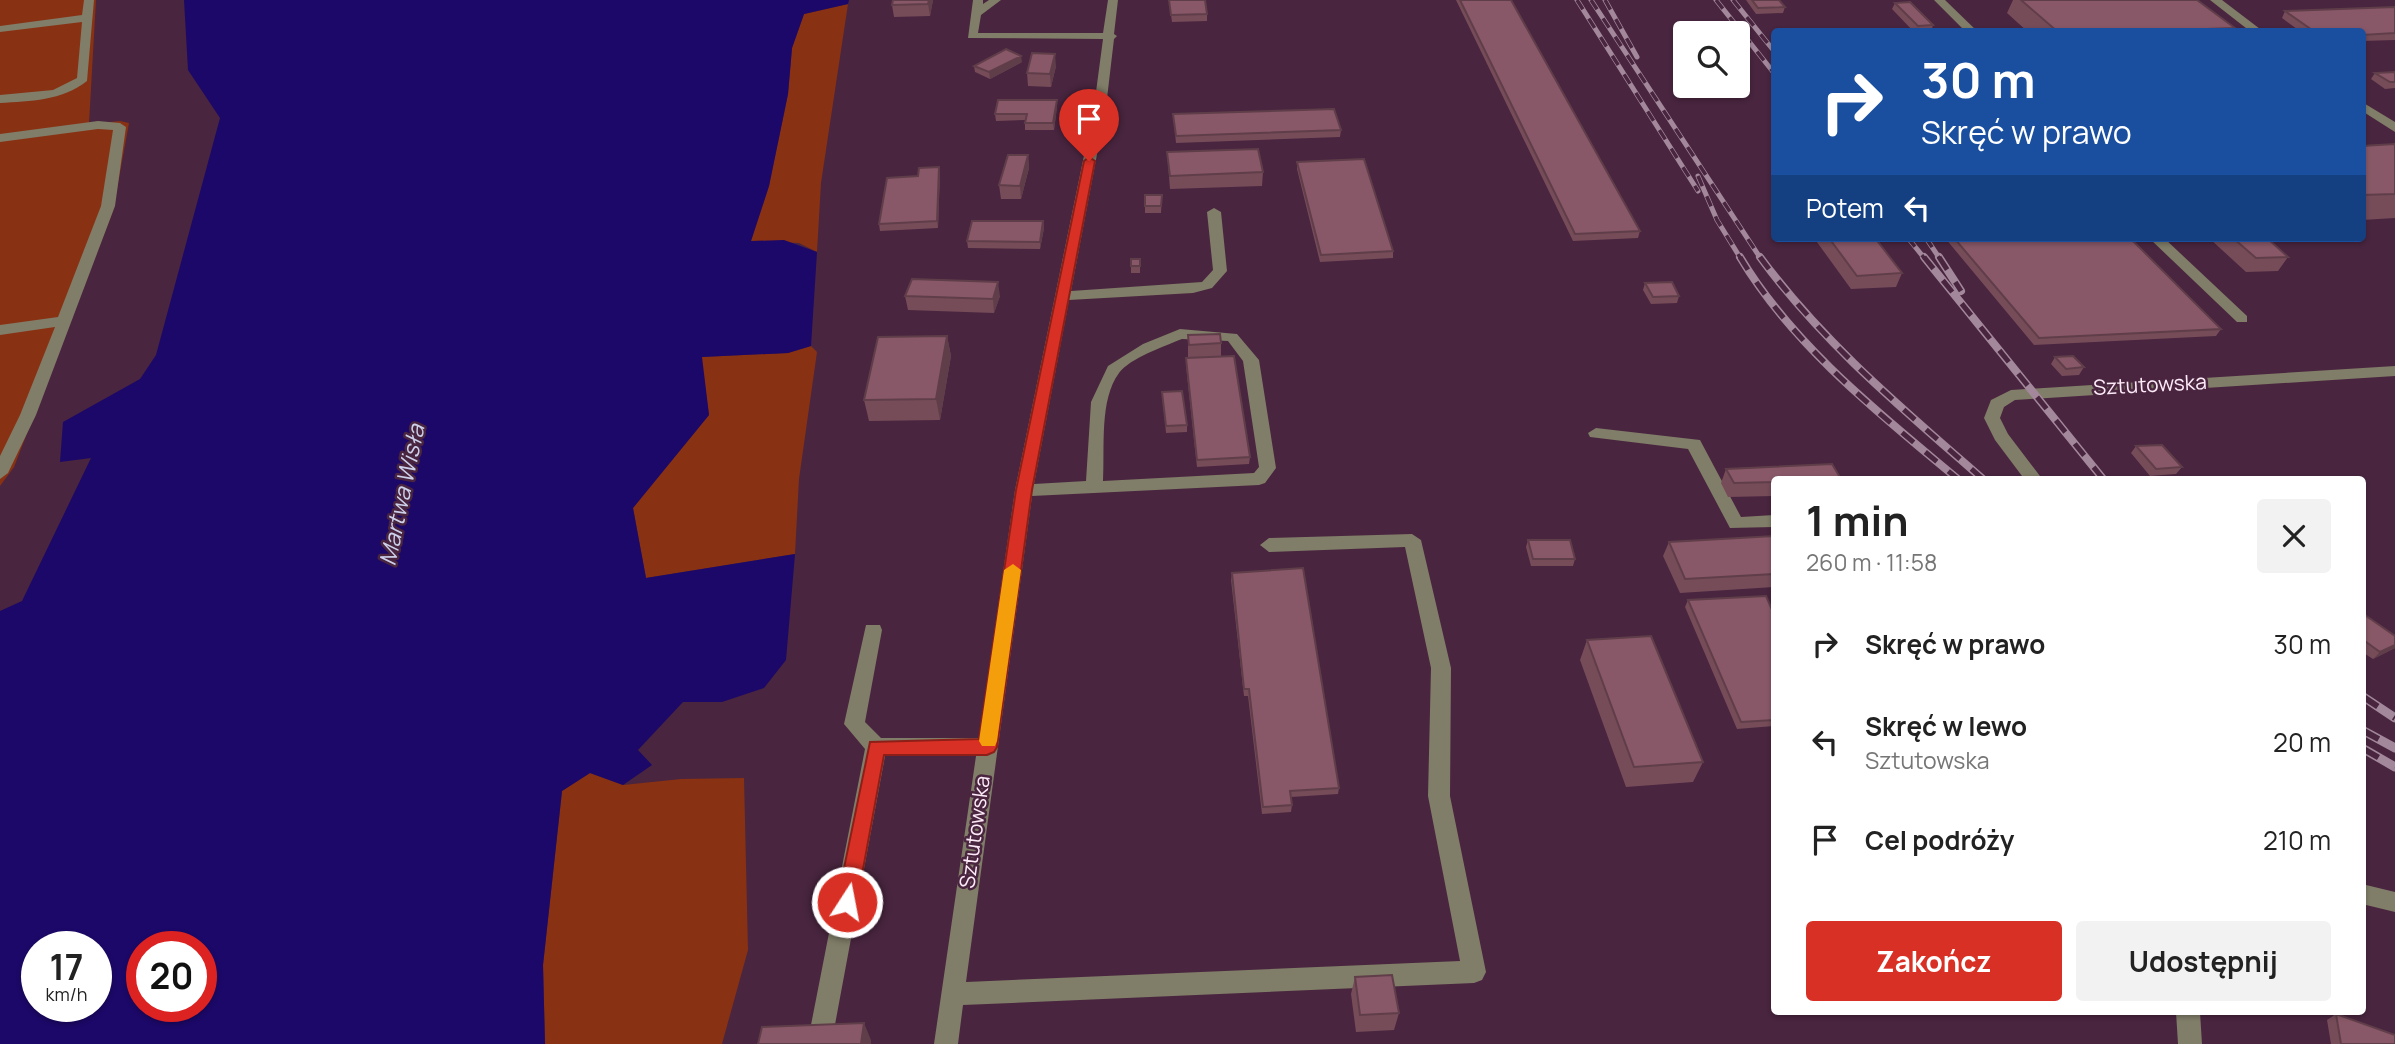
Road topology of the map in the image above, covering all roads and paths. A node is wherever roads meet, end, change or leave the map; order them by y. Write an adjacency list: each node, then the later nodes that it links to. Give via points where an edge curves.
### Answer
1 (89, 0): 8 (street)
2 (978, 0): 7 (street)
3 (996, 0): 7 (street)
4 (1113, 0): 12 (street, Sztutowska)
5 (1939, 0): 9 (street)
6 (2215, 0): 10 (street)
7 (976, 13): 12 (street, via 972,36)
8 (88, 18): 11 (street); 13 (street, via 86,66 78,84 52,93)
9 (1969, 28)
10 (2254, 28)
11 (0, 29)
12 (1111, 36): 19 (street, Sztutowska)
13 (0, 99)
14 (2366, 108): 15 (street)
15 (2395, 128)
16 (0, 138): 21 (street, via 98,125 120,127 108,206)
17 (1214, 212): 19 (street, via 1220,271 1207,285)
18 (2160, 242): 20 (street)
19 (1063, 296): 28 (street, Sztutowska)
20 (2242, 318)
21 (63, 321): 22 (street); 25 (street, via 28,415)
22 (0, 330)
23 (2395, 371): 26 (street, Sztutowska, via 2011,395 1997,404 1992,418)
24 (1596, 433): 29 (street, via 1694,444 1737,524)
25 (0, 473)
26 (2032, 476)
27 (1094, 487): 27 (street, via 1099,402 1113,369 1180,334 1232,337 1251,360 1268,468 1259,479); 28 (street)
28 (1024, 490): 33 (street, Sztutowska)
29 (1771, 521)
30 (1269, 545): 36 (street, via 1412,540 1441,668 1438,796 1474,972)
31 (873, 630): 32 (street, via 854,724)
32 (876, 747): 33 (street); 38 (street)
33 (987, 747): 36 (street, Sztutowska)
34 (2366, 895): 35 (street)
35 (2395, 902)
36 (953, 993): 39 (street, Sztutowska)
37 (2188, 1015): 40 (street)
38 (822, 1030)
39 (946, 1044)
40 (2190, 1044)

